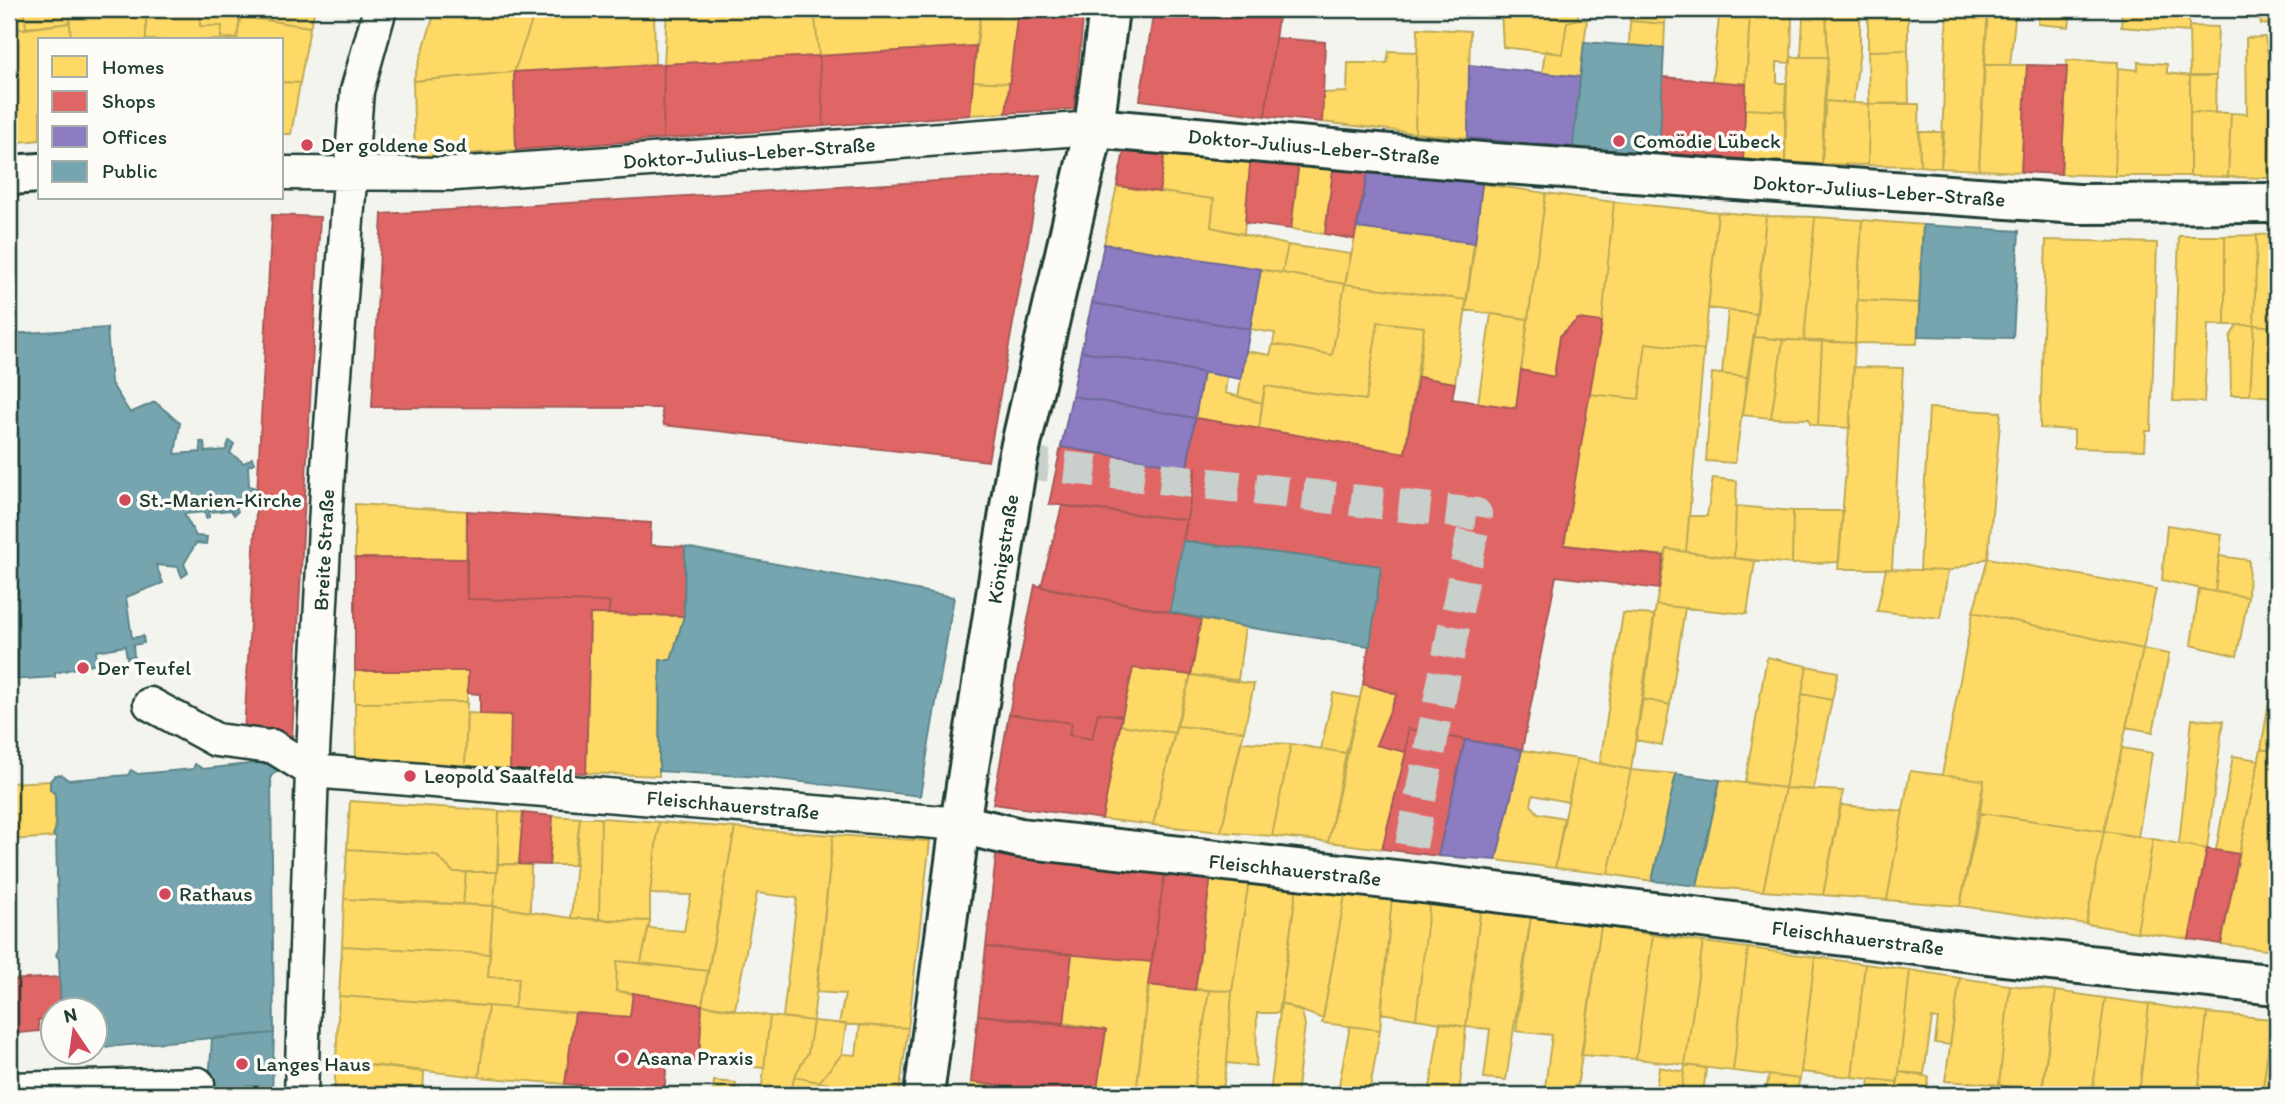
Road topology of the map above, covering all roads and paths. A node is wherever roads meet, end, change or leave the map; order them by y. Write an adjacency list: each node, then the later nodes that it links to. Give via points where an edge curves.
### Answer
1 (380, 9): 6 (street, Breite Straße, via 357,91)
2 (1109, 9): 3 (street, Königstraße)
3 (1094, 128): 6 (street, Doktor-Julius-Leber-Straße, via 455,174); 8 (street, Doktor-Julius-Leber-Straße, via 1493,163 2078,204); 11 (street, Königstraße, via 1017,462)
4 (38, 173): 7 (street)
5 (284, 173): 6 (street, Doktor-Julius-Leber-Straße)
6 (351, 173): 10 (street, Breite Straße, via 329,452)
7 (9, 175)
8 (2277, 203)
9 (150, 704): 10 (street, via 216,740 267,746)
10 (312, 771): 11 (street, Fleischhauerstraße); 15 (street, Breite Straße)
11 (960, 824): 12 (street, Fleischhauerstraße, via 1020,838); 16 (street, Königstraße)
12 (2277, 985)
13 (9, 1089): 14 (street)
14 (194, 1091)
15 (301, 1095)
16 (924, 1095)

